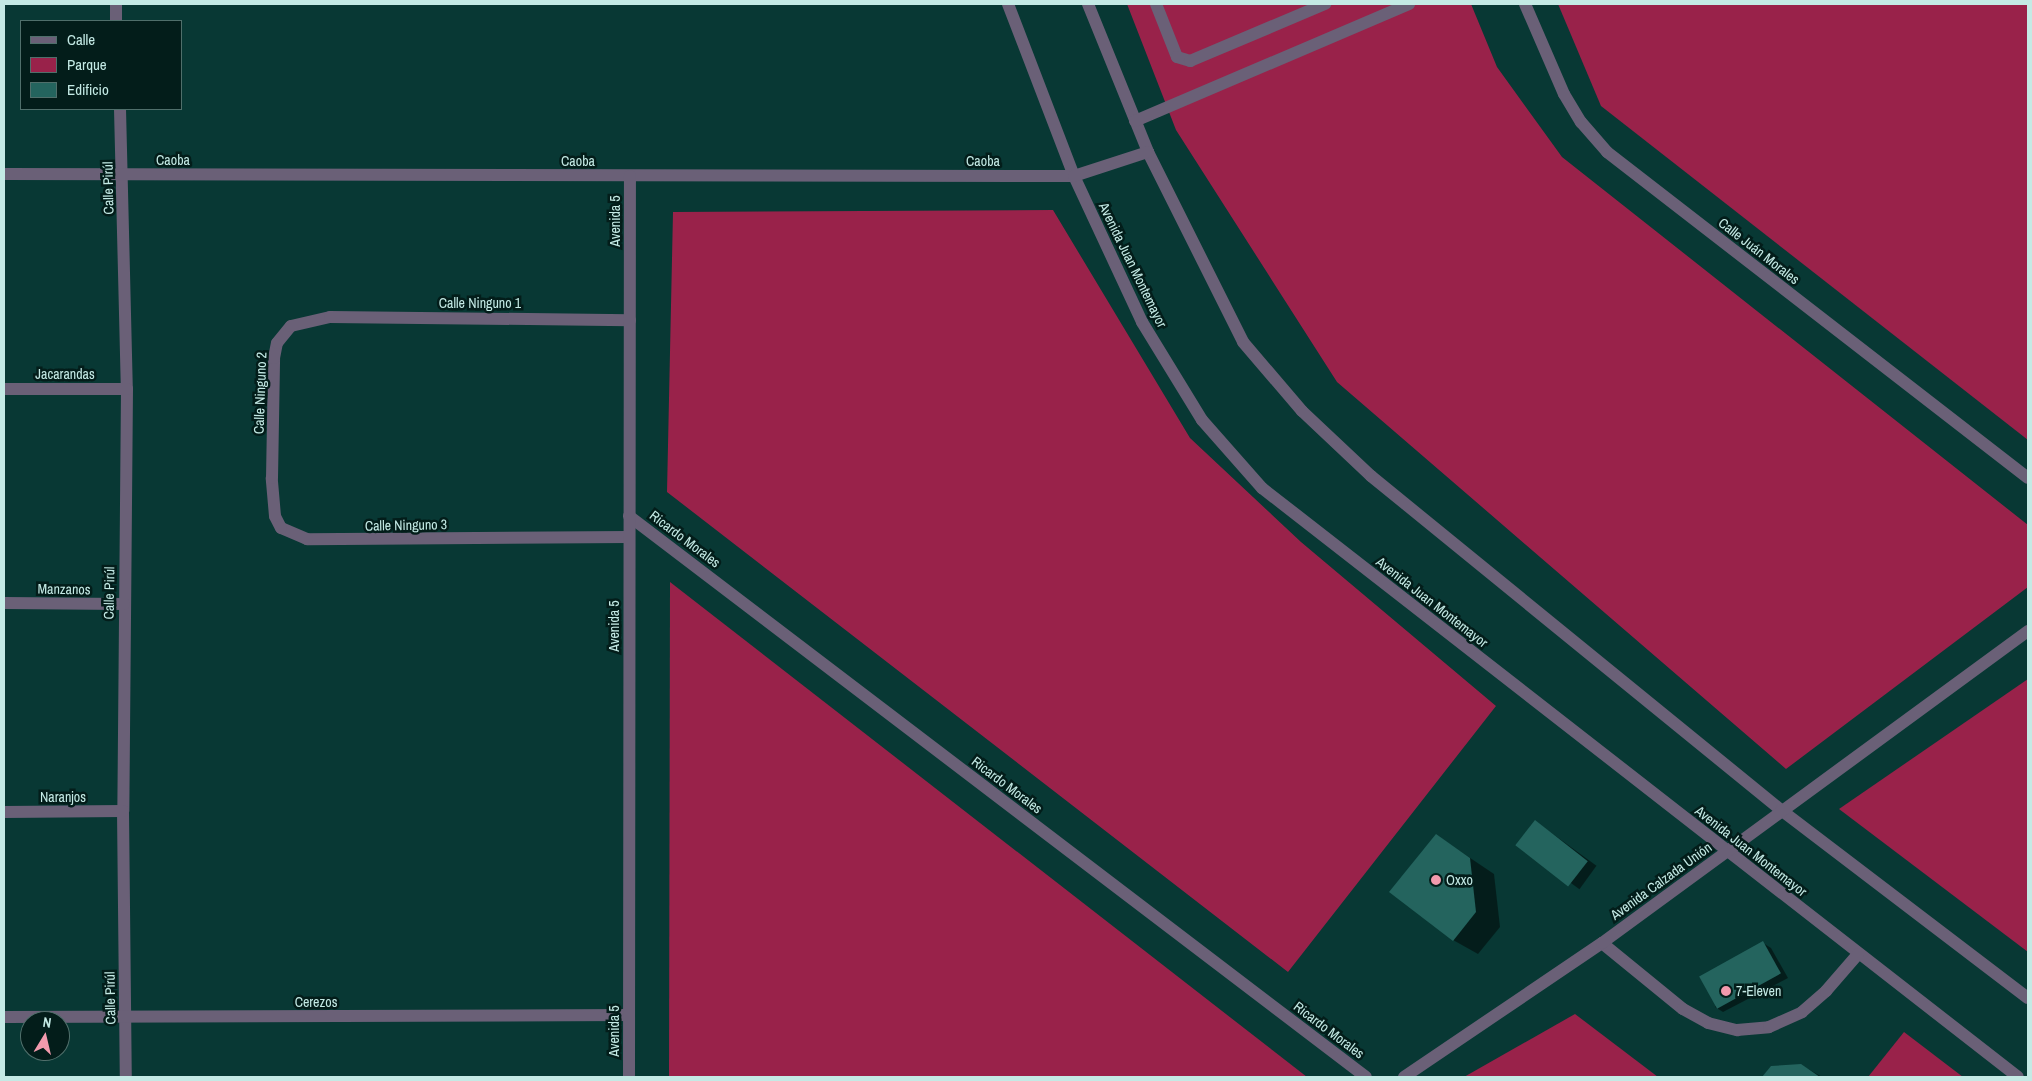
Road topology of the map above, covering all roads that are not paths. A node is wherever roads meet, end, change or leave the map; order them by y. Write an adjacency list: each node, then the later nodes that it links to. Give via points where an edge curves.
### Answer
1 (116, 4): 8 (street)
2 (1008, 4): 15 (street, Avenida Juan Montemayor)
3 (1088, 4): 10 (street)
4 (1156, 4): 5 (street, via 1177,57 1190,61)
5 (1325, 4)
6 (1409, 4): 10 (street)
7 (1525, 4): 21 (street, Calle Juán Morales, via 1564,94 1581,122 1607,152)
8 (116, 20)
9 (120, 110): 13 (street, Calle Pirúl)
10 (1135, 121): 11 (street)
11 (1148, 152): 15 (street, Caoba); 27 (street, via 1243,342 1302,411 1371,476)
12 (4, 174): 13 (street, Caoba)
13 (124, 175): 14 (street, Caoba); 19 (street, Calle Pirúl)
14 (630, 176): 15 (street, Caoba); 17 (street, Avenida 5)
15 (1074, 176): 30 (street, Avenida Juan Montemayor, via 1142,322 1202,420 1262,488)
16 (330, 317): 17 (street, Calle Ninguno 1); 20 (street, Calle Ninguno 2, via 291,326 277,343)
17 (630, 320): 22 (street, Avenida 5)
18 (4, 389): 19 (street, Jacarandas)
19 (127, 389): 25 (street, Calle Pirúl)
20 (272, 478): 23 (street, Calle Ninguno 3, via 275,516 281,528 307,539)
21 (2028, 478)
22 (629, 516): 23 (street, Avenida 5); 39 (street, Ricardo Morales)
23 (629, 537): 34 (street, Avenida 5)
24 (4, 603): 25 (street, Manzanos)
25 (124, 604): 29 (street, Calle Pirúl)
26 (2028, 631): 27 (street, Avenida Calzada Unión)
27 (1781, 810): 30 (street, Avenida Calzada Unión); 33 (street)
28 (4, 812): 29 (street, Naranjos)
29 (123, 812): 35 (street, Calle Pirúl)
30 (1727, 852): 31 (street, Avenida Calzada Unión); 32 (street, Avenida Juan Montemayor)
31 (1602, 943): 32 (street, via 1683,1009 1708,1023 1737,1030 1769,1027 1802,1012); 40 (street, Avenida Calzada Unión)
32 (1858, 954): 41 (street, Avenida Juan Montemayor)
33 (2028, 998)
34 (629, 1015): 35 (street, Cerezos); 38 (street, Avenida 5)
35 (125, 1017): 36 (street, Cerezos); 37 (street, Calle Pirúl)
36 (4, 1018)
37 (126, 1077)
38 (629, 1077)
39 (1366, 1077)
40 (1404, 1077)
41 (2018, 1077)

